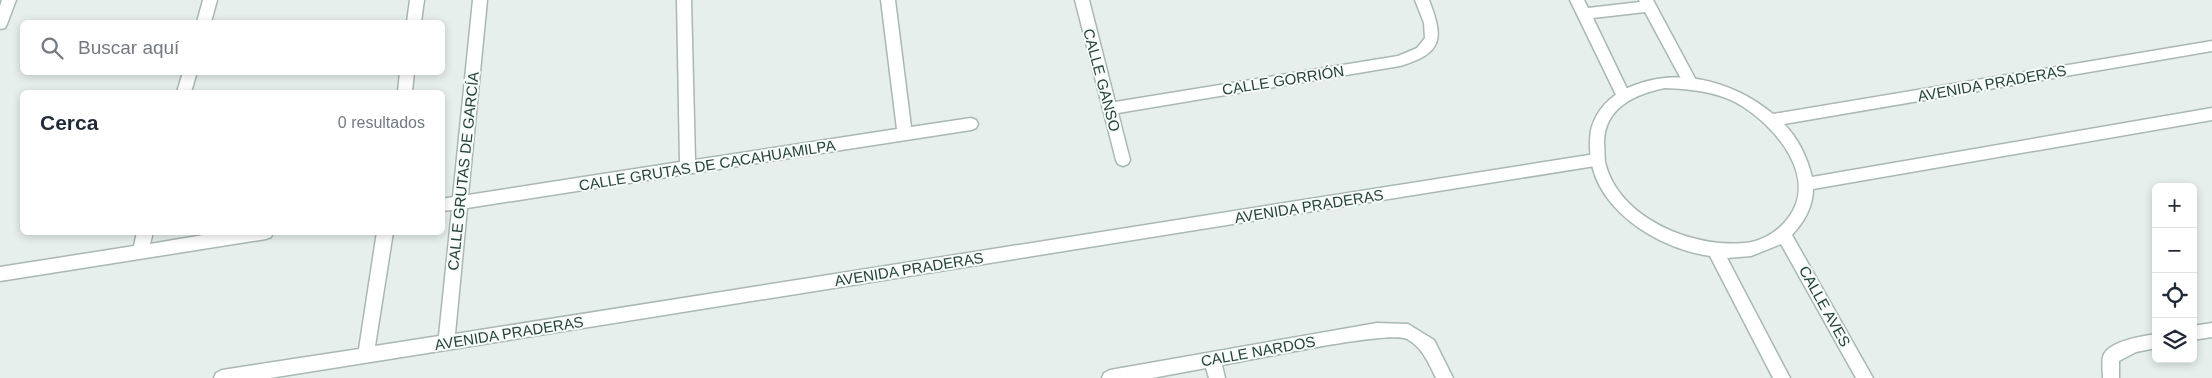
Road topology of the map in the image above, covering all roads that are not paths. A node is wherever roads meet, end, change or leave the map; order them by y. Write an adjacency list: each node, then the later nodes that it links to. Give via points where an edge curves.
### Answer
1 (9, 0): 14 (street)
2 (210, 0): 12 (street)
3 (417, 0): 13 (street)
4 (480, 0): 31 (street, CALLE GRUTAS DE GARCÍA)
5 (684, 0): 29 (street)
6 (888, 0): 26 (street)
7 (1082, 0): 22 (street, CALLE GANSO)
8 (1422, 0): 22 (street, CALLE GORRIÓN, via 1431,23 1432,39 1422,52 1400,61)
9 (1576, 0): 11 (street)
10 (1648, 3): 11 (street); 18 (street)
11 (1584, 14): 21 (street)
12 (205, 20)
13 (414, 20)
14 (0, 24)
15 (2212, 46): 24 (street, AVENIDA PRADERAS)
16 (189, 75): 19 (street)
17 (408, 75): 20 (street)
18 (1690, 82): 21 (street, via 1642,86); 24 (street, via 1719,89 1747,102)
19 (185, 90)
20 (405, 90)
21 (1623, 95): 28 (street, via 1608,108 1598,124)
22 (1110, 108): 27 (street, CALLE GANSO)
23 (2212, 114): 30 (street)
24 (1771, 120): 30 (street, via 1789,140 1801,162)
25 (971, 124): 26 (street, CALLE GRUTAS DE CACAHUAMILPA)
26 (905, 134): 29 (street, CALLE GRUTAS DE CACAHUAMILPA)
27 (1123, 160)
28 (1595, 160): 37 (street, via 1609,188 1628,211 1654,230 1684,244); 42 (street, AVENIDA PRADERAS)
29 (688, 168): 31 (street, CALLE GRUTAS DE CACAHUAMILPA)
30 (1806, 184): 36 (street, via 1805,203 1798,220)
31 (459, 203): 32 (street, CALLE GRUTAS DE CACAHUAMILPA); 42 (street, CALLE GRUTAS DE GARCÍA)
32 (445, 205)
33 (144, 235): 38 (street)
34 (247, 235): 38 (street)
35 (385, 235): 44 (street)
36 (1784, 235): 37 (street, via 1765,246 1742,251); 51 (street, CALLE AVES)
37 (1716, 251): 50 (street)
38 (140, 252): 39 (street)
39 (0, 274)
40 (2212, 330): 41 (street)
41 (2197, 333)
42 (446, 342): 44 (street, AVENIDA PRADERAS)
43 (2152, 342): 52 (street, via 2133,345 2111,357)
44 (366, 355): 46 (street, AVENIDA PRADERAS)
45 (1212, 360): 47 (street, CALLE NARDOS); 48 (street); 49 (street, CALLE NARDOS, via 1377,330 1408,331 1428,345)
46 (222, 378)
47 (1110, 378)
48 (1217, 378)
49 (1445, 378)
50 (1782, 378)
51 (1865, 378)
52 (2111, 378)

